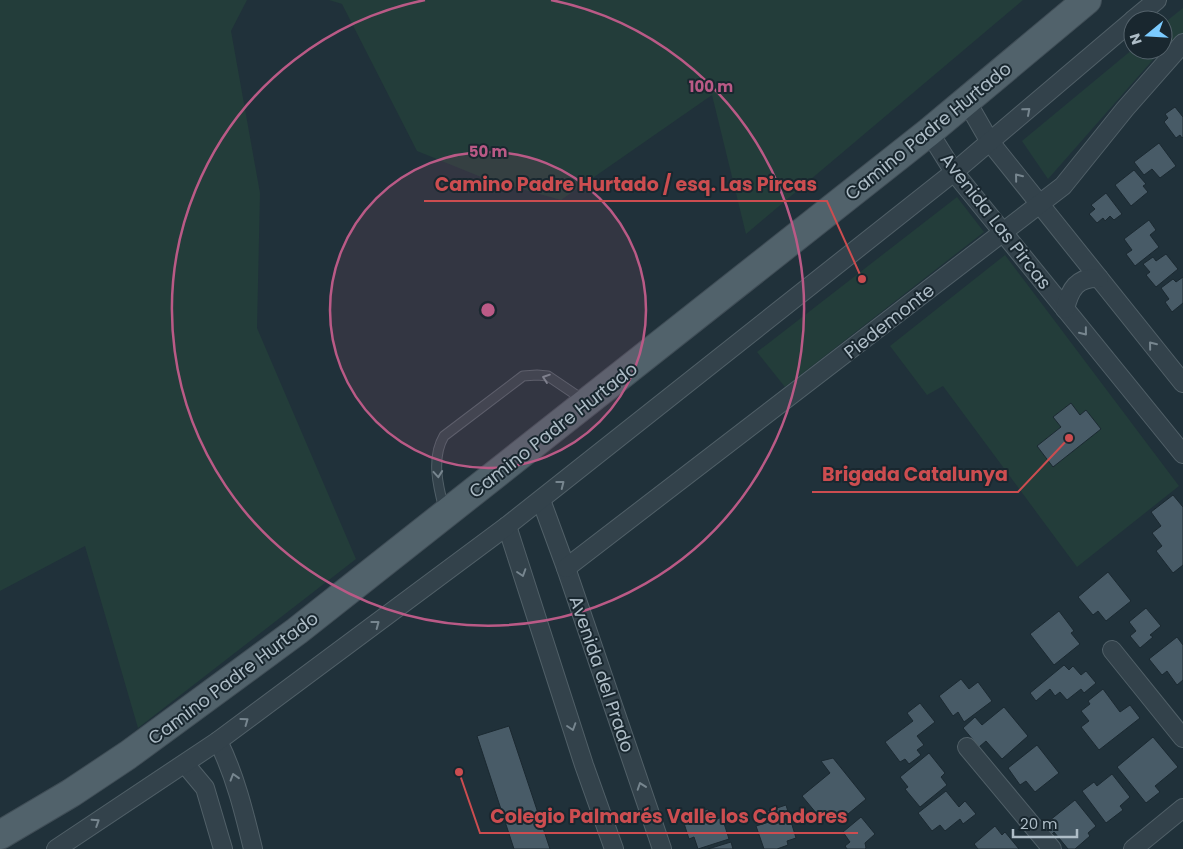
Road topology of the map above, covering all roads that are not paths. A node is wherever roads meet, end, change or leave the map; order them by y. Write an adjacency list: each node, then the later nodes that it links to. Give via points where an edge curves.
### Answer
1 (1087, 0): 6 (main road, Camino Padre Hurtado)
2 (1157, 0): 3 (street)
3 (1145, 10)
4 (1123, 29): 8 (street, one-way to 4)
5 (1183, 43): 10 (street, Piedemonte, via 1125,109 1083,164)
6 (967, 102): 7 (main road, Camino Padre Hurtado); 8 (street)
7 (930, 132): 9 (street, Avenida Las Pircas); 15 (main road, Camino Padre Hurtado)
8 (990, 142): 9 (street); 10 (street, one-way to 8)
9 (954, 172): 11 (street, Avenida Las Pircas); 17 (street, one-way to 9)
10 (1040, 204): 11 (street, Piedemonte); 12 (street)
11 (1003, 233): 13 (street, Avenida Las Pircas); 20 (street, Piedemonte)
12 (1099, 278): 13 (street, Avenida Las Pircas, via 1086,279 1076,285); 14 (street, one-way to 12)
13 (1065, 309): 16 (street, Avenida Las Pircas, one-way to 16)
14 (1183, 382)
15 (588, 402): 18 (main road, Camino Padre Hurtado); 18 (lane, one-way to 18, via 548,376 523,376 444,436 436,457 439,492)
16 (1183, 454)
17 (541, 500): 19 (street); 20 (street, Avenida del Prado)
18 (446, 514): 27 (main road, Camino Padre Hurtado, via 171,725 72,793)
19 (507, 526): 23 (street, one-way to 19); 31 (street, one-way to 31)
20 (566, 568): 32 (street, Avenida del Prado, one-way to 20)
21 (1112, 650): 22 (street)
22 (1183, 738)
23 (218, 740): 25 (street); 30 (street, one-way to 23, via 235,780)
24 (967, 747): 33 (street)
25 (185, 764): 28 (street, one-way to 25); 29 (street, via 205,788)
26 (1183, 808): 34 (street)
27 (0, 836)
28 (56, 849)
29 (223, 849)
30 (254, 849)
31 (614, 849)
32 (662, 849)
33 (1052, 849)
34 (1133, 849)

